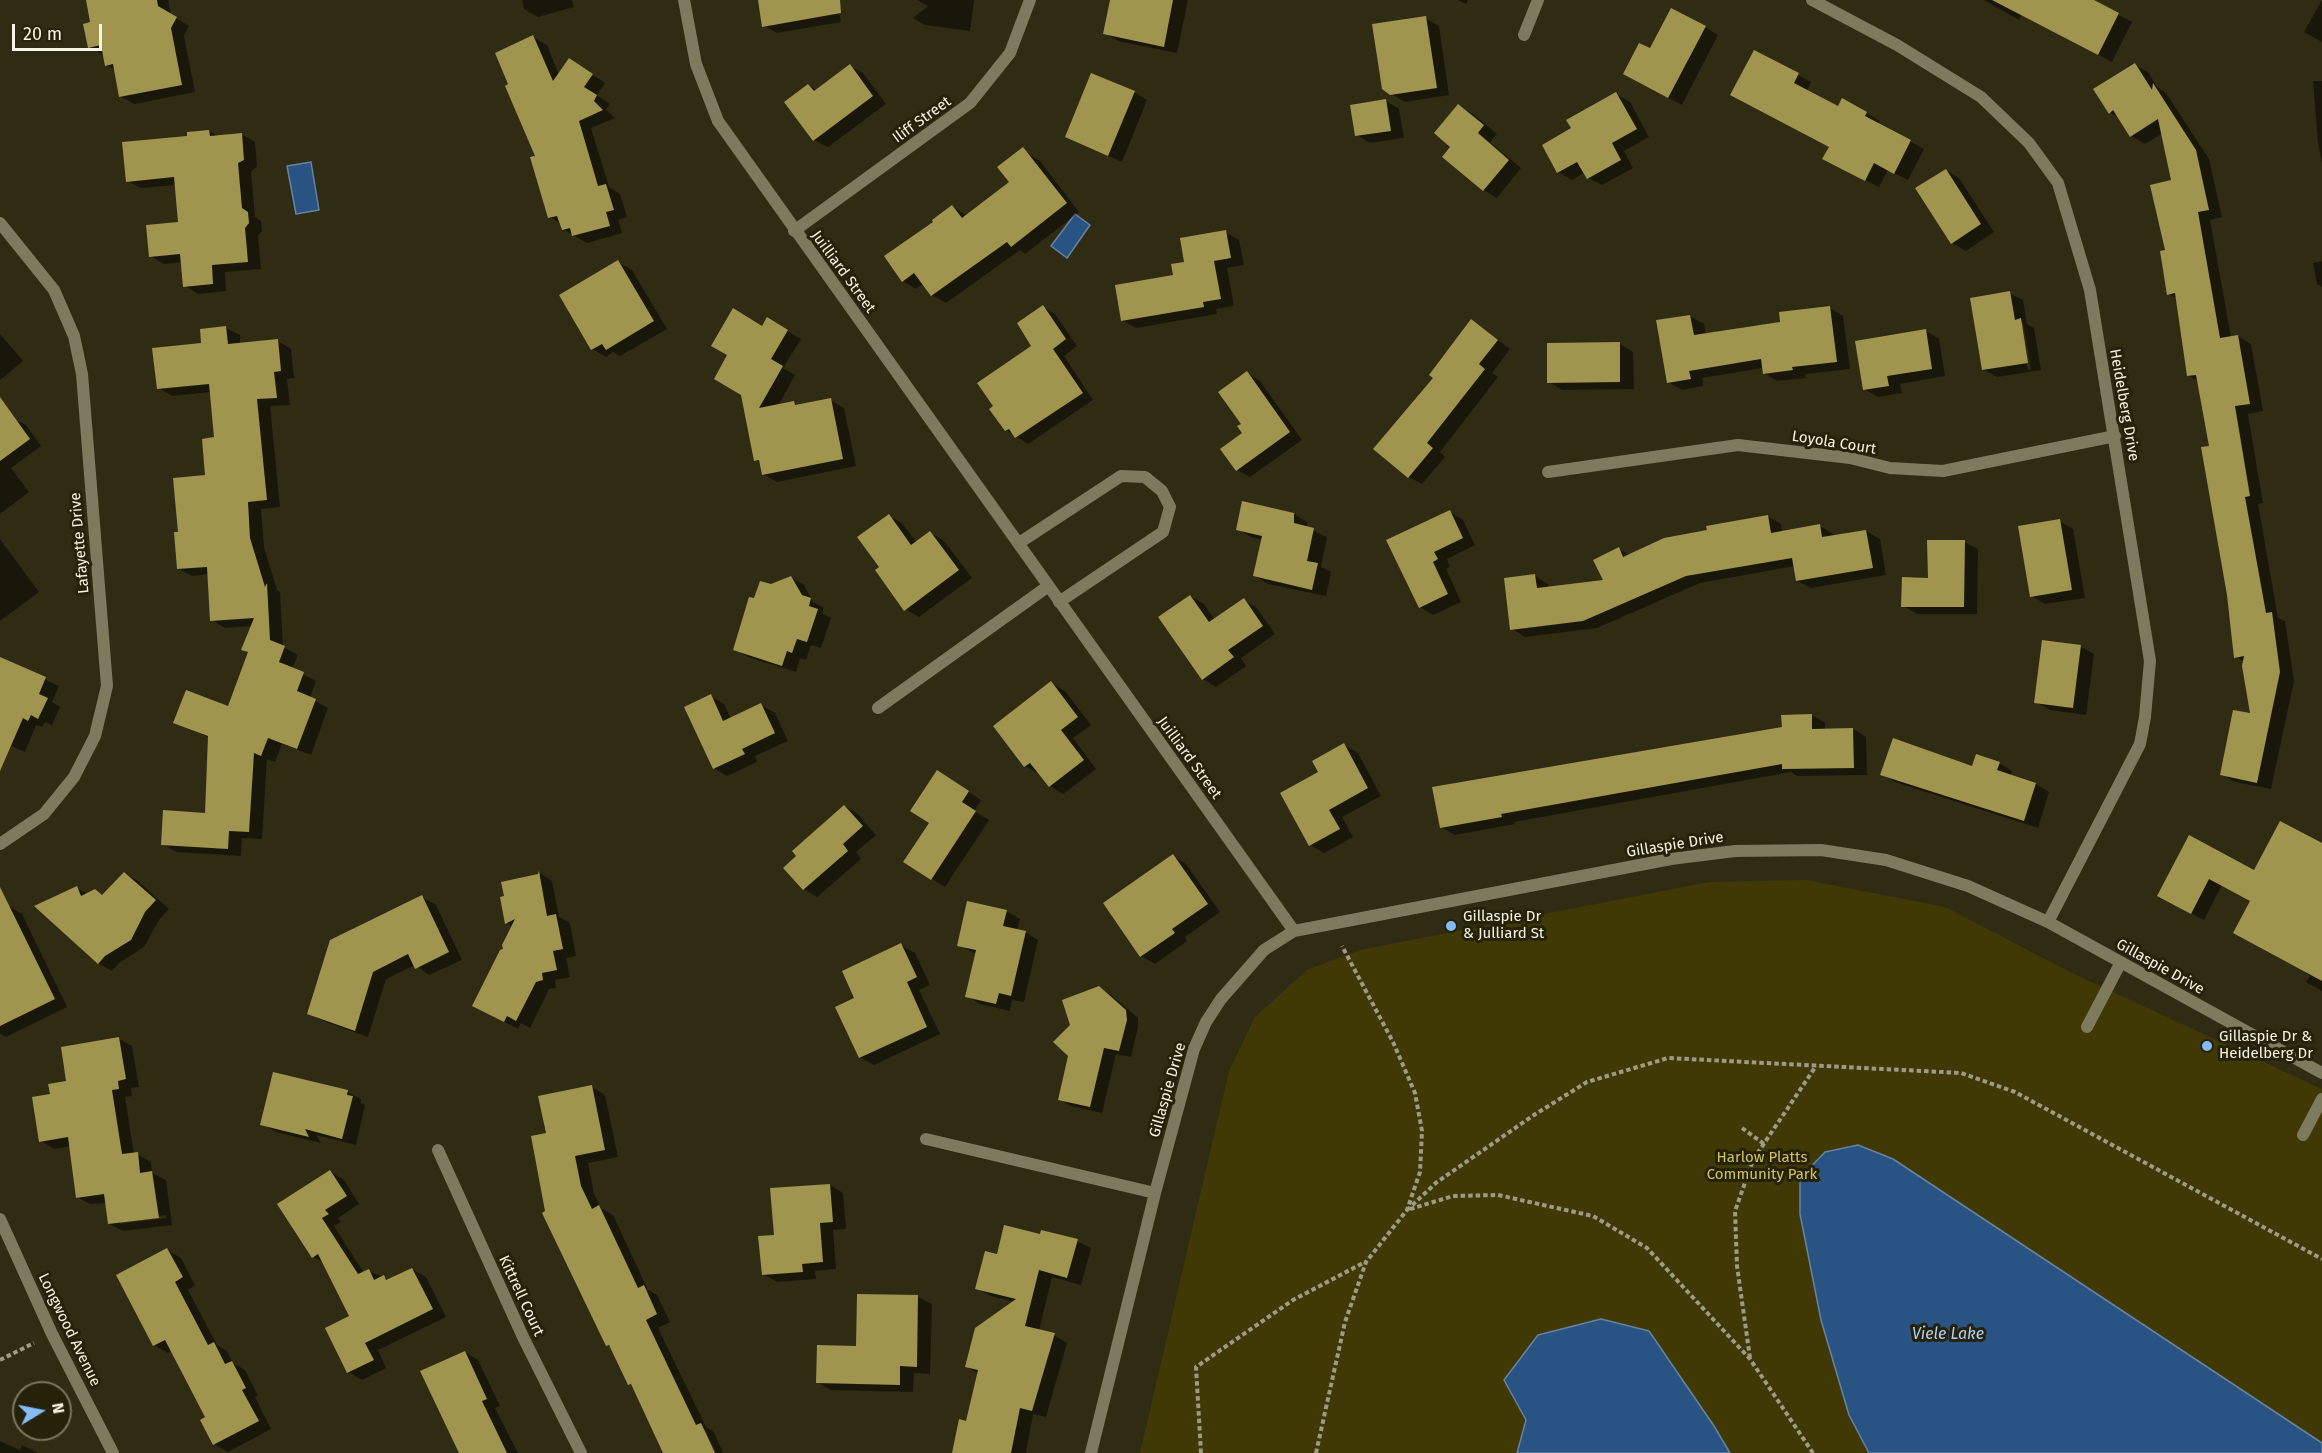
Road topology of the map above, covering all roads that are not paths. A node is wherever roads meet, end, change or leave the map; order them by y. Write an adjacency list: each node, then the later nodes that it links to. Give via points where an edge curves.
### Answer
1 (684, 0): 7 (street, Juilliard Street, via 696,64 718,122)
2 (1030, 0): 7 (street, Iliff Street, via 1010,53 970,103)
3 (1538, 0): 5 (street)
4 (1812, 0): 8 (street, Heidelberg Drive, via 1897,45 1981,98 2029,143 2058,183 2090,290)
5 (1524, 35)
6 (0, 223): 14 (street, Lafayette Drive, via 54,290 74,336 81,374 107,686 95,736 74,777 44,814)
7 (794, 231): 10 (street, Juilliard Street)
8 (2115, 436): 9 (street, Loyola Court, via 1943,471 1890,468 1850,458 1738,445); 15 (street, Heidelberg Drive, via 2150,661 2145,717 2139,744)
9 (1548, 472)
10 (1018, 543): 11 (street, Juilliard Street); 12 (street, via 1121,476 1144,477 1162,491 1170,507 1163,532)
11 (1047, 586): 12 (street, Juilliard Street); 13 (street)
12 (1059, 602): 16 (street, Juilliard Street)
13 (878, 708)
14 (0, 844)
15 (2048, 922): 16 (street, Gillaspie Drive, via 1968,886 1886,860 1821,850 1743,851 1671,859); 17 (street, Gillaspie Drive)
16 (1294, 931): 24 (street, Gillaspie Drive, via 1264,950 1206,1022 1194,1049)
17 (2121, 962): 18 (street); 19 (street, Gillaspie Drive)
18 (2088, 1027)
19 (2322, 1073)
20 (2322, 1099): 21 (street)
21 (2303, 1135)
22 (926, 1139): 24 (street)
23 (438, 1150): 27 (street, Kittrell Court)
24 (1155, 1194): 28 (street, Gillaspie Drive)
25 (0, 1219): 26 (street, Longwood Avenue, via 52,1334)
26 (113, 1453)
27 (581, 1453)
28 (1091, 1453)

